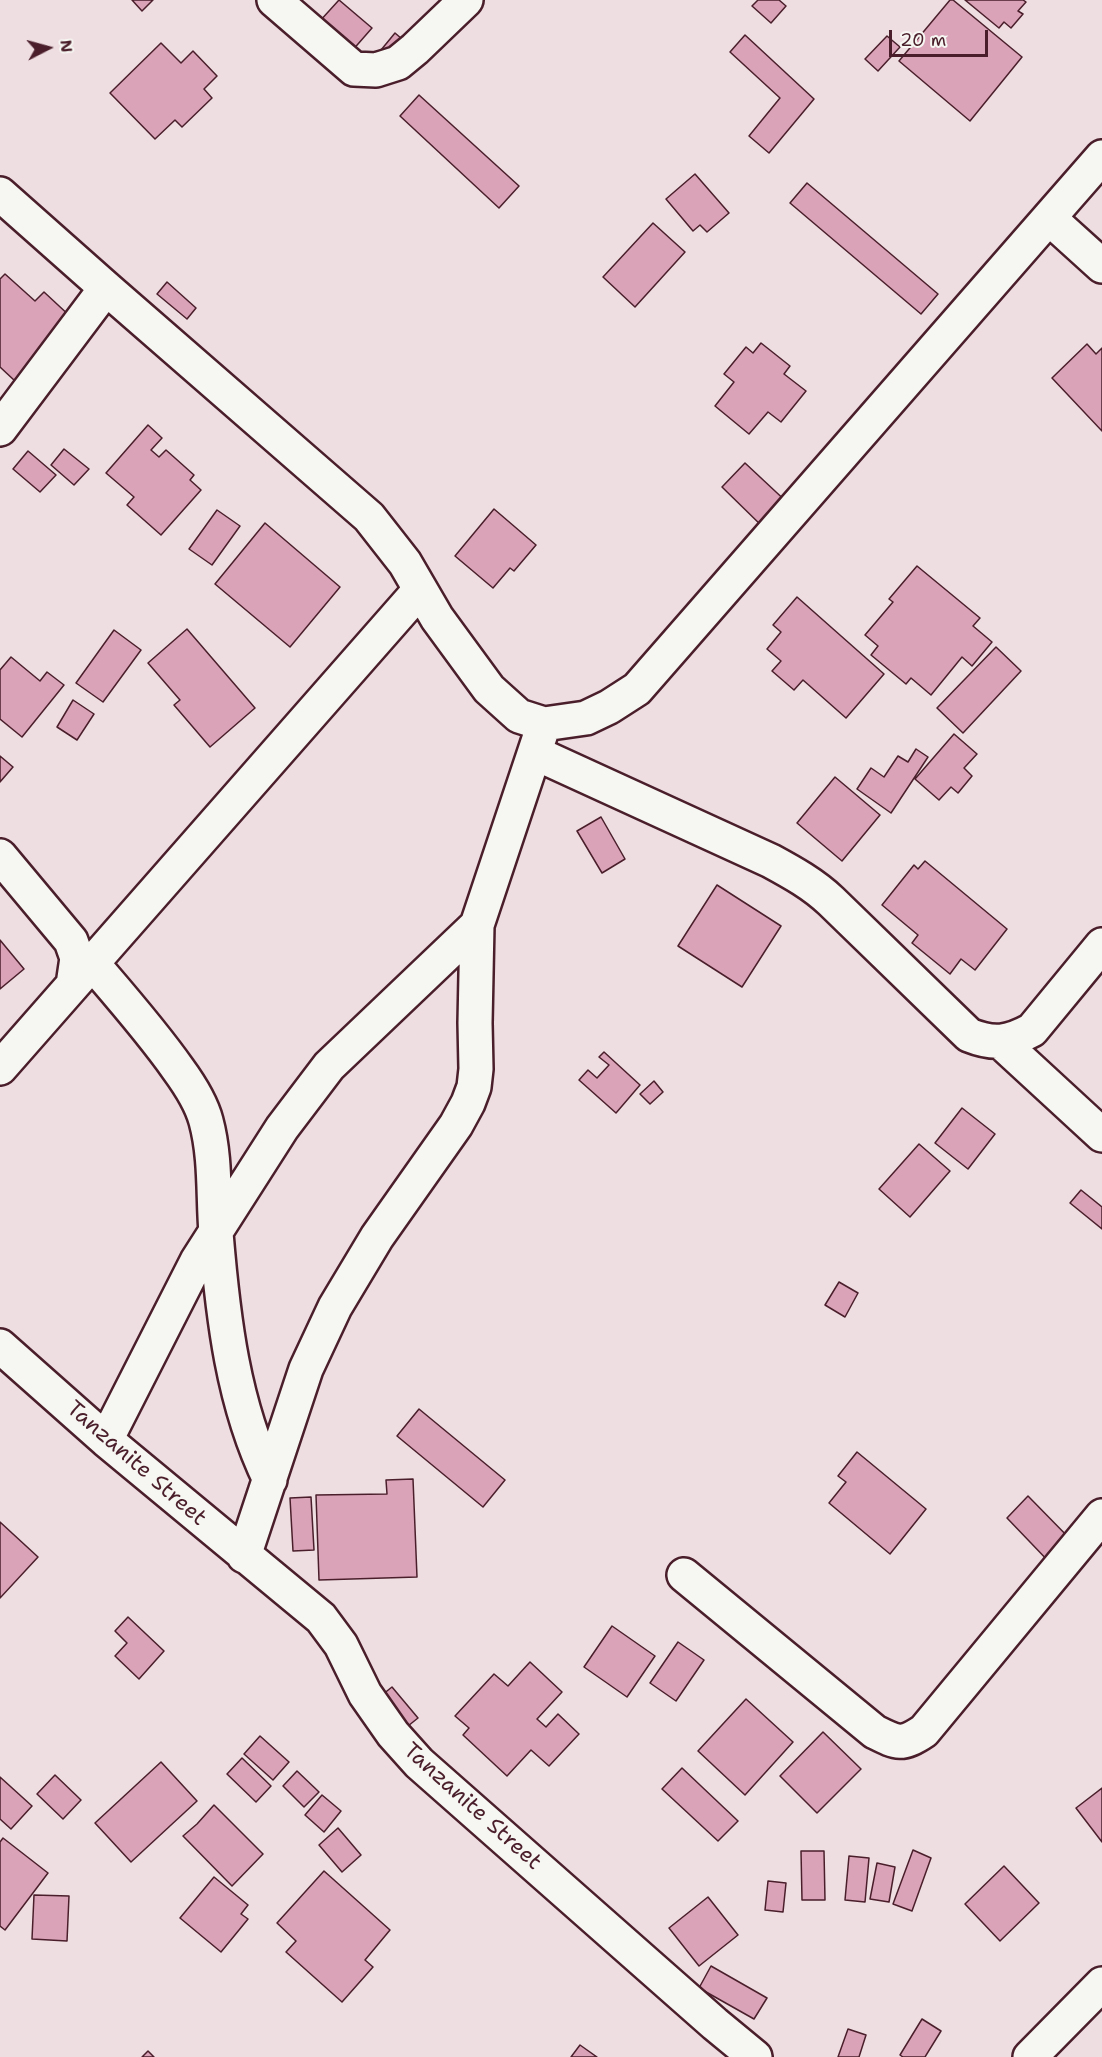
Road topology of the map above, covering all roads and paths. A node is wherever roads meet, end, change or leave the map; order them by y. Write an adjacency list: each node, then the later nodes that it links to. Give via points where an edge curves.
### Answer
1 (274, 0): 2 (street, via 354,69 376,70 398,63)
2 (466, 0)
3 (1102, 157): 5 (street)
4 (0, 194): 7 (street)
5 (1049, 218): 6 (street); 10 (street, via 637,689 609,707)
6 (1102, 266)
7 (105, 288): 8 (street); 9 (street, via 369,518 405,563)
8 (0, 429)
9 (420, 591): 10 (street, via 489,689); 14 (street)
10 (540, 739): 12 (street); 15 (street, via 816,886 969,1035)
11 (0, 856): 14 (street, via 71,941)
12 (477, 925): 18 (street, via 329,1066 282,1128); 21 (street, via 474,1087 456,1125 377,1237 335,1307 306,1369)
13 (1102, 945): 15 (street, via 1032,1030)
14 (82, 974): 16 (street); 18 (street, via 158,1040 190,1086 206,1119 214,1163)
15 (1001, 1042): 17 (street)
16 (0, 1068)
17 (1102, 1135)
18 (216, 1232): 20 (street, via 197,1261); 21 (street, via 227,1336 243,1412)
19 (0, 1346): 20 (street, Tanzanite Street)
20 (106, 1440): 23 (street, Tanzanite Street)
21 (270, 1480): 23 (street)
22 (1102, 1516): 24 (street, via 924,1731 910,1741 894,1741 875,1732)
23 (244, 1556): 26 (street, Tanzanite Street, via 321,1618 341,1645 365,1694 419,1763)
24 (684, 1575)
25 (1102, 1984): 27 (street)
26 (755, 2057)
27 (1030, 2057)

